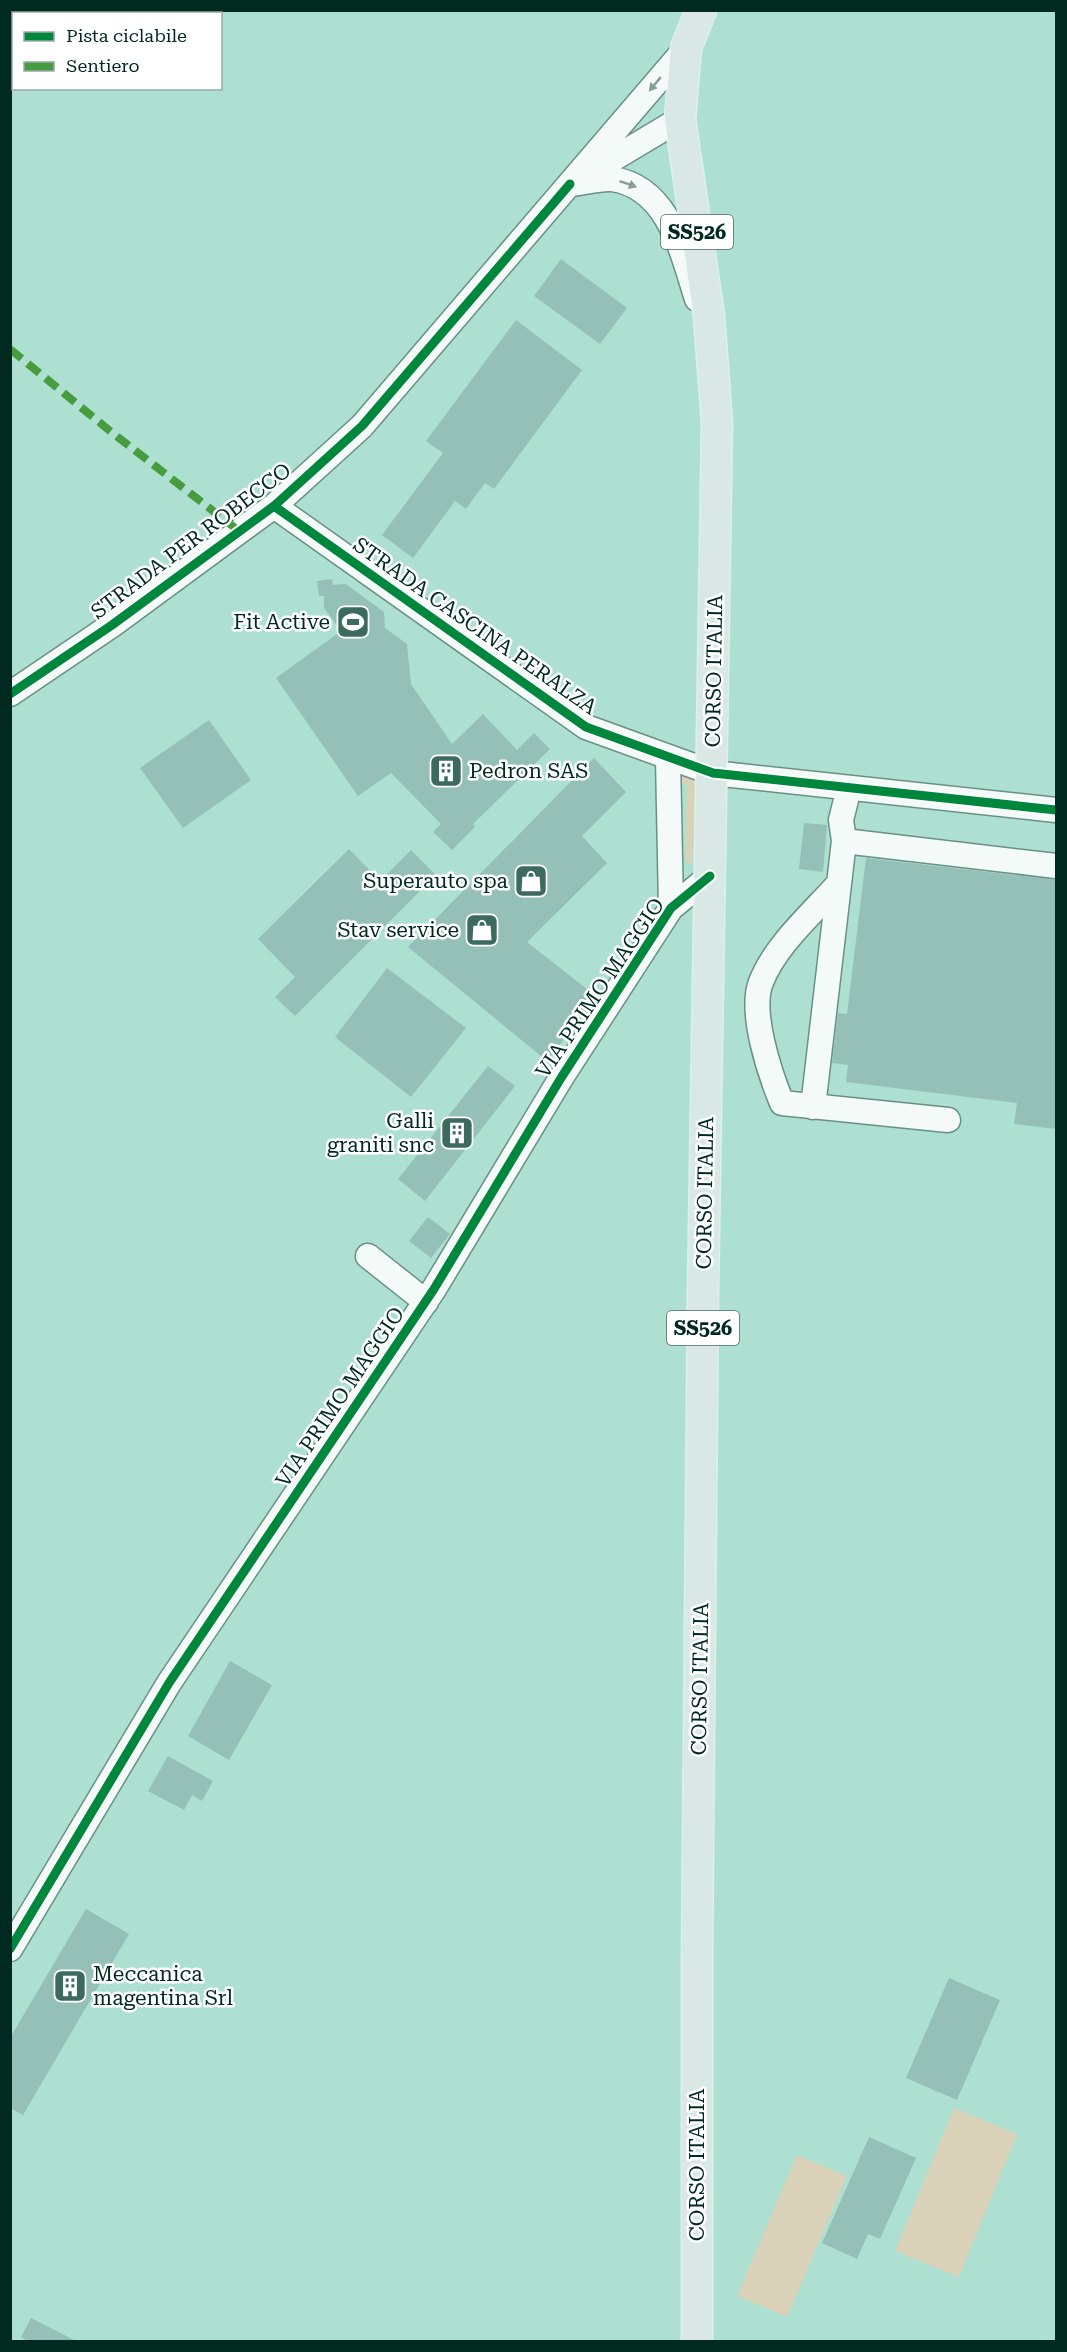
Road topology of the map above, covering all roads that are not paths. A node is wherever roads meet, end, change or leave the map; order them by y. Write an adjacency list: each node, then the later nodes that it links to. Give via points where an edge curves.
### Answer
1 (701, 10): 2 (main road, SS526)
2 (686, 48): 3 (street, STRADA PER ROBECCO, one-way to 3); 4 (main road, CORSO ITALIA / SS526)
3 (624, 121): 4 (street, via 645,120); 5 (street, STRADA PER ROBECCO)
4 (677, 131): 5 (street, STRADA PER ROBECCO); 6 (main road, CORSO ITALIA / SS526)
5 (570, 184): 6 (street, one-way to 6, via 609,179 633,184 655,202 673,228 698,302); 7 (street, STRADA PER ROBECCO, via 362,426)
6 (710, 316): 10 (main road, CORSO ITALIA / SS526, via 717,423)
7 (274, 506): 8 (street, STRADA PER ROBECCO); 9 (street, STRADA CASCINA PERALZA, via 586,728)
8 (10, 694)
9 (668, 758): 10 (street, STRADA CASCINA PERALZA); 17 (street)
10 (713, 773): 11 (street, STRADA CASCINA PERALZA); 15 (main road, CORSO ITALIA / SS526)
11 (849, 788): 12 (street, STRADA CASCINA PERALZA); 13 (street, via 841,820)
12 (1056, 810)
13 (844, 841): 14 (street); 16 (street)
14 (1056, 866)
15 (710, 876): 17 (street, VIA PRIMO MAGGIO); 23 (main road, CORSO ITALIA / SS526, via 697,1934)
16 (839, 884): 18 (street); 18 (street, via 771,961 760,984 759,1011 768,1070 782,1103)
17 (671, 908): 21 (street, VIA PRIMO MAGGIO, via 561,1078)
18 (813, 1107): 19 (street)
19 (948, 1120)
20 (368, 1256): 21 (street)
21 (426, 1302): 22 (street, VIA PRIMO MAGGIO, via 169,1683)
22 (10, 1949)
23 (697, 2342)

